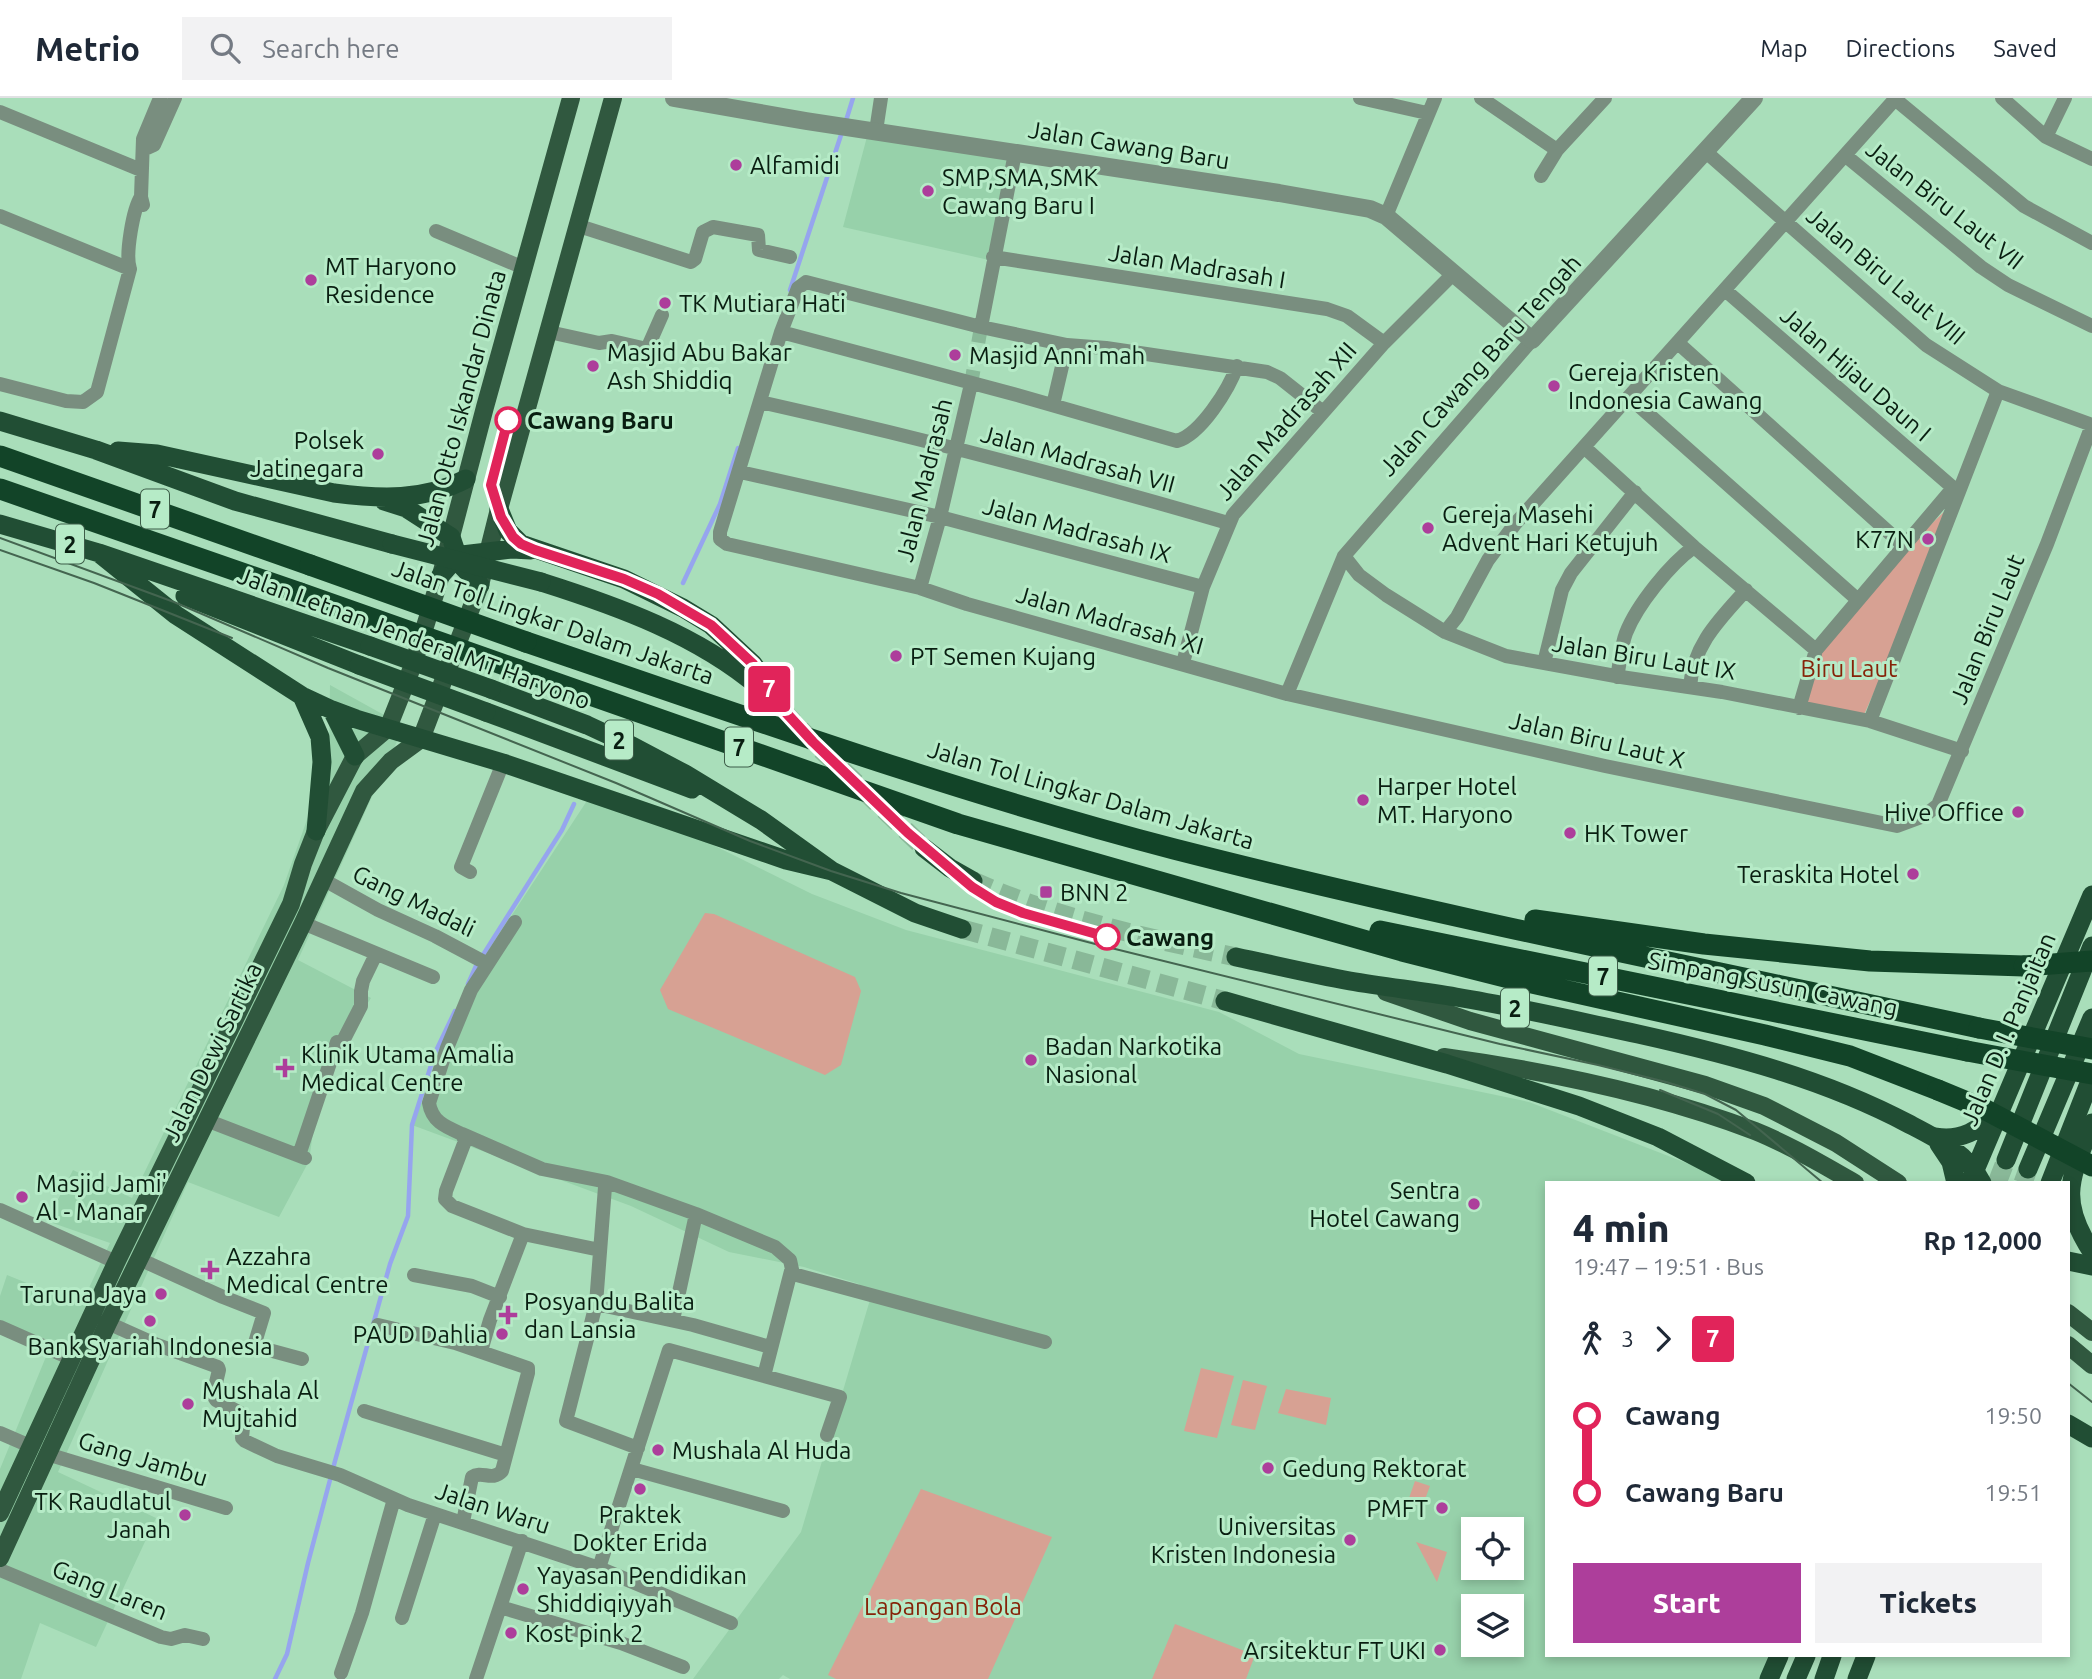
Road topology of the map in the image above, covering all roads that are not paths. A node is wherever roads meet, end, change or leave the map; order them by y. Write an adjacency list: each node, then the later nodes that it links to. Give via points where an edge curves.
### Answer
1 (160, 98): 20 (street)
2 (175, 98): 20 (street, via 154,145)
3 (571, 98): 37 (main road, Jalan Otto Iskandar Dinata)
4 (613, 98): 31 (main road)
5 (674, 98): 15 (street, Jalan Cawang Baru)
6 (881, 98): 18 (street)
7 (1360, 98): 17 (street)
8 (1435, 98): 17 (street)
9 (1481, 98): 21 (street)
10 (1605, 98): 21 (street)
11 (1754, 98): 22 (street, Jalan Cawang Baru Tengah)
12 (1896, 98): 24 (street); 33 (street, via 2024,206)
13 (2002, 98): 19 (street)
14 (2065, 98): 19 (street)
15 (727, 103): 18 (street, Jalan Cawang Baru)
16 (0, 112): 26 (street)
17 (1427, 113): 29 (street)
18 (876, 131): 23 (street, Jalan Cawang Baru)
19 (2046, 137): 25 (street)
20 (143, 150): 26 (street)
21 (1557, 150): 27 (street)
22 (1706, 152): 30 (street, Jalan Biru Laut VIII); 45 (street, Jalan Cawang Baru Tengah)
23 (1014, 153): 29 (street, Jalan Cawang Baru, via 1279,193); 35 (street)
24 (1846, 156): 30 (street); 41 (street, Jalan Biru Laut VII, via 1981,267)
25 (2092, 159)
26 (141, 170): 36 (street, via 144,205)
27 (1541, 176)
28 (0, 216): 36 (street)
29 (1386, 216): 38 (street, Jalan Cawang Baru)
30 (1786, 223): 39 (street); 52 (street, Jalan Biru Laut VIII, via 1926,345)
31 (579, 226): 34 (street, via 691,262 704,232 713,227 758,235 759,250); 43 (main road)
32 (436, 232): 37 (street)
33 (2092, 243)
34 (790, 257)
35 (993, 257): 42 (street); 46 (street, Jalan Madrasah I, via 1327,309)
36 (130, 268): 50 (street, via 95,394 83,401 66,401)
37 (524, 268): 64 (main road, Jalan Otto Iskandar Dinata)
38 (1454, 273): 45 (street, Jalan Cawang Baru); 46 (street, Jalan Madrasah XII)
39 (1725, 290): 47 (street); 66 (street, Jalan Hijau Daun I)
40 (662, 315): 43 (street, via 647,349)
41 (2092, 326)
42 (981, 327): 44 (street, via 811,282 802,284); 48 (street)
43 (549, 331): 69 (main road)
44 (781, 332): 51 (street); 54 (street)
45 (1532, 340): 79 (street, Jalan Cawang Baru Tengah)
46 (1384, 343): 56 (street, Jalan Madrasah XII)
47 (1678, 343): 53 (street); 74 (street)
48 (1067, 345): 49 (street); 55 (street)
49 (1237, 366): 55 (street, via 1227,391 1180,441); 56 (street, via 1280,377)
50 (0, 384)
51 (971, 384): 55 (street); 61 (street, Jalan Madrasah)
52 (1998, 391): 58 (street, Jalan Biru Laut VIII); 66 (street)
53 (1629, 397): 59 (street); 87 (street)
54 (760, 402): 61 (street, Jalan Madrasah VII); 63 (street)
55 (1053, 405)
56 (1323, 412): 71 (street, Jalan Madrasah XII)
57 (0, 421): 60 (highway)
58 (2092, 425): 101 (street, Jalan Biru Laut)
59 (1584, 447): 67 (street); 88 (street, via 1515,524)
60 (96, 450): 68 (highway, via 157,454); 76 (highway, bridge, via 235,501 606,602 672,632 763,685 753,664 711,625 683,608 624,579)
61 (957, 450): 70 (street, Jalan Madrasah); 71 (street, Jalan Madrasah VII)
62 (0, 456): 112 (highway, Jalan Tol Lingkar Dalam Jakarta / 7, bridge, via 526,642 965,790)
63 (740, 472): 70 (street, Jalan Madrasah IX); 85 (street, Jalan Madrasah XI, via 720,532 720,539 727,544)
64 (466, 479): 68 (highway, via 421,495); 73 (main road, Jalan Otto Iskandar Dinata)
65 (0, 489): 114 (highway, 7, bridge, via 958,824)
66 (1955, 490): 74 (street); 98 (street)
67 (1635, 492): 75 (street); 91 (street, via 1566,582)
68 (362, 496): 73 (highway, via 406,508)
69 (499, 509): 76 (highway, via 508,531); 77 (main road)
70 (940, 517): 84 (street, Jalan Madrasah IX); 85 (street, Jalan Madrasah)
71 (1228, 523): 84 (street, Jalan Madrasah XII)
72 (0, 524): 78 (highway, Jalan Letnan Jenderal MT Haryono / 2)
73 (451, 537): 80 (highway); 82 (main road, Jalan Otto Iskandar Dinata)
74 (1904, 545): 87 (street)
75 (1694, 547): 86 (street); 92 (street, via 1677,559 1632,620 1624,636)
76 (535, 550): 77 (highway)
77 (489, 551): 80 (highway); 83 (main road)
78 (99, 553): 81 (highway, Jalan Letnan Jenderal MT Haryono / 2); 95 (highway, via 176,615)
79 (1343, 556): 88 (street, Jalan Biru Laut IX, via 1359,575); 94 (street, Jalan Cawang Baru Tengah)
80 (457, 557): 82 (highway); 83 (highway)
81 (140, 568): 104 (highway, Jalan Letnan Jenderal MT Haryono / 2, bridge, via 173,591); 104 (highway, Jalan Letnan Jenderal MT Haryono / 2, bridge, via 587,725 630,744)
82 (441, 575): 99 (main road, Jalan Otto Iskandar Dinata, via 414,665)
83 (480, 585): 100 (main road)
84 (1203, 587): 90 (street, Jalan Madrasah XII)
85 (920, 588): 90 (street, Jalan Madrasah XI)
86 (1746, 590): 89 (street); 93 (street, via 1700,646)
87 (1858, 600): 89 (street)
88 (1444, 632): 91 (street, Jalan Biru Laut IX, via 1506,656)
89 (1816, 650): 96 (street)
90 (1183, 663): 94 (street, Jalan Madrasah XI)
91 (1544, 663): 92 (street, Jalan Biru Laut IX)
92 (1617, 677): 93 (street, Jalan Biru Laut IX)
93 (1690, 687): 96 (street, Jalan Biru Laut IX)
94 (1287, 694): 105 (street, Jalan Biru Laut X)
95 (302, 696): 97 (highway); 106 (highway, via 320,737)
96 (1799, 708): 98 (street, Jalan Biru Laut IX)
97 (332, 710): 99 (highway); 102 (highway)
98 (1870, 722): 101 (street, Jalan Biru Laut IX)
99 (388, 728): 100 (highway); 102 (main road, Jalan Dewi Sartika)
100 (421, 739): 103 (highway); 110 (main road, Jalan Dewi Sartika, via 391,761 364,791)
101 (1962, 751): 105 (street, Jalan Biru Laut, via 1938,805 1919,819)
102 (355, 756): 106 (main road, Jalan Dewi Sartika)
103 (503, 763): 108 (highway, via 786,860); 109 (street, Gang Madali, via 461,867)
104 (739, 807): 108 (highway, Jalan Letnan Jenderal MT Haryono / 2)
105 (1897, 826)
106 (316, 831): 156 (main road, Jalan Dewi Sartika, via 291,904)
107 (924, 848): 111 (highway)
108 (832, 871): 117 (highway, Jalan Letnan Jenderal MT Haryono / 2, via 915,914)
109 (470, 873)
110 (324, 880): 116 (main road, Jalan Dewi Sartika); 121 (street, Gang Madali)
111 (974, 881)
112 (1336, 888): 122 (highway, bridge, via 1581,928 1781,953 2024,966); 128 (highway, Simpang Susun Cawang / 7, bridge, via 1629,955)
113 (2092, 895): 130 (highway, Jalan D. I. Panjaitan)
114 (1238, 902): 129 (highway, Simpang Susun Cawang / 7, bridge); 136 (highway, bridge, via 1509,978 1825,1050 1887,1069 1984,1109)
115 (515, 922): 133 (street, via 471,990 429,1103 439,1124)
116 (303, 923): 119 (street); 131 (main road, Jalan Dewi Sartika)
117 (962, 929)
118 (2092, 946): 135 (highway)
119 (376, 954): 123 (street); 131 (street, via 363,981 361,1006 342,1043 337,1042 302,1157)
120 (1236, 957): 124 (highway, 2)
121 (481, 960)
122 (2092, 961)
123 (433, 977)
124 (1353, 981): 134 (highway, 2, via 1507,1006 1725,1054 1829,1087); 142 (main road, via 1470,1021 1763,1106 1836,1143)
125 (1225, 1001): 127 (highway)
126 (2092, 1017): 137 (highway)
127 (1372, 1044): 140 (highway, via 1580,1106 1658,1138); 141 (main road, via 1624,1092 1756,1132)
128 (2092, 1049)
129 (2092, 1075): 139 (highway)
130 (2009, 1090): 134 (highway, via 1990,1118 1974,1131 1954,1138); 138 (highway, Jalan D. I. Panjaitan)
131 (206, 1121): 154 (main road, Jalan Dewi Sartika)
132 (2092, 1123): 145 (highway)
133 (462, 1134): 144 (street, via 542,1169); 149 (street, via 465,1141 445,1199 452,1206)
134 (1931, 1136): 138 (highway, 2); 143 (highway, via 1951,1162)
135 (2006, 1160)
136 (2092, 1166)
137 (2028, 1169)
138 (1979, 1174)
139 (2053, 1177)
140 (1742, 1181)
141 (1852, 1181)
142 (1895, 1181)
143 (1956, 1181)
144 (607, 1182): 148 (street); 151 (street)
145 (2070, 1194)
146 (2070, 1205): 152 (highway, via 2075,1224)
147 (0, 1210): 156 (street)
148 (695, 1214): 158 (street, via 775,1247 790,1260); 163 (street)
149 (523, 1234): 151 (street); 160 (street)
150 (2070, 1235): 153 (highway)
151 (600, 1251): 161 (street)
152 (2092, 1252)
153 (2092, 1258)
154 (139, 1259): 164 (main road, Jalan Dewi Sartika); 173 (street, via 264,1313 254,1346)
155 (2070, 1261): 157 (highway)
156 (116, 1262): 172 (main road, Jalan Dewi Sartika)
157 (2092, 1266)
158 (791, 1271): 168 (street); 169 (street)
159 (414, 1275): 160 (street, via 472,1286)
160 (500, 1297): 171 (street)
161 (596, 1304): 163 (street); 182 (street, via 566,1421)
162 (2070, 1315): 167 (main road)
163 (673, 1320): 169 (street)
164 (108, 1323): 183 (main road, Jalan Dewi Sartika); 186 (street, Jalan Waru, via 218,1367 212,1395 242,1414 245,1441)
165 (378, 1325): 171 (street)
166 (0, 1327): 172 (street)
167 (2092, 1332)
168 (1045, 1342)
169 (770, 1347): 175 (street)
170 (2070, 1347): 174 (main road)
171 (481, 1352): 184 (street, via 528,1368)
172 (70, 1358): 181 (main road, Jalan Dewi Sartika)
173 (302, 1359)
174 (2092, 1365)
175 (764, 1376): 179 (street, via 839,1396); 182 (street, via 669,1350)
176 (364, 1411): 184 (street)
177 (2070, 1425): 180 (highway)
178 (0, 1433): 181 (street)
179 (827, 1436)
180 (2092, 1438)
181 (30, 1446): 189 (main road, Jalan Dewi Sartika)
182 (638, 1448): 185 (street)
183 (47, 1454): 187 (street, Gang Jambu); 193 (main road, Jalan Dewi Sartika)
184 (506, 1455): 191 (street, via 498,1475 472,1476)
185 (632, 1469): 188 (street); 194 (street)
186 (394, 1499): 190 (street, Jalan Waru); 205 (street)
187 (226, 1508)
188 (783, 1511)
189 (0, 1513)
190 (435, 1514): 191 (street, Jalan Waru); 197 (street)
191 (463, 1522): 192 (street, Jalan Waru)
192 (522, 1541): 194 (street, Jalan Waru); 196 (street)
193 (0, 1558)
194 (599, 1568): 198 (street, Jalan Waru)
195 (0, 1570): 199 (street, Gang Laren, via 161,1637)
196 (500, 1607): 204 (street); 206 (street)
197 (402, 1618)
198 (731, 1623)
199 (203, 1639)
200 (1779, 1657): 207 (highway)
201 (1806, 1657): 208 (highway)
202 (1832, 1657): 209 (highway)
203 (1866, 1657): 210 (highway)
204 (683, 1667)
205 (341, 1673)
206 (476, 1679)
207 (1769, 1679)
208 (1796, 1679)
209 (1824, 1679)
210 (1857, 1679)

